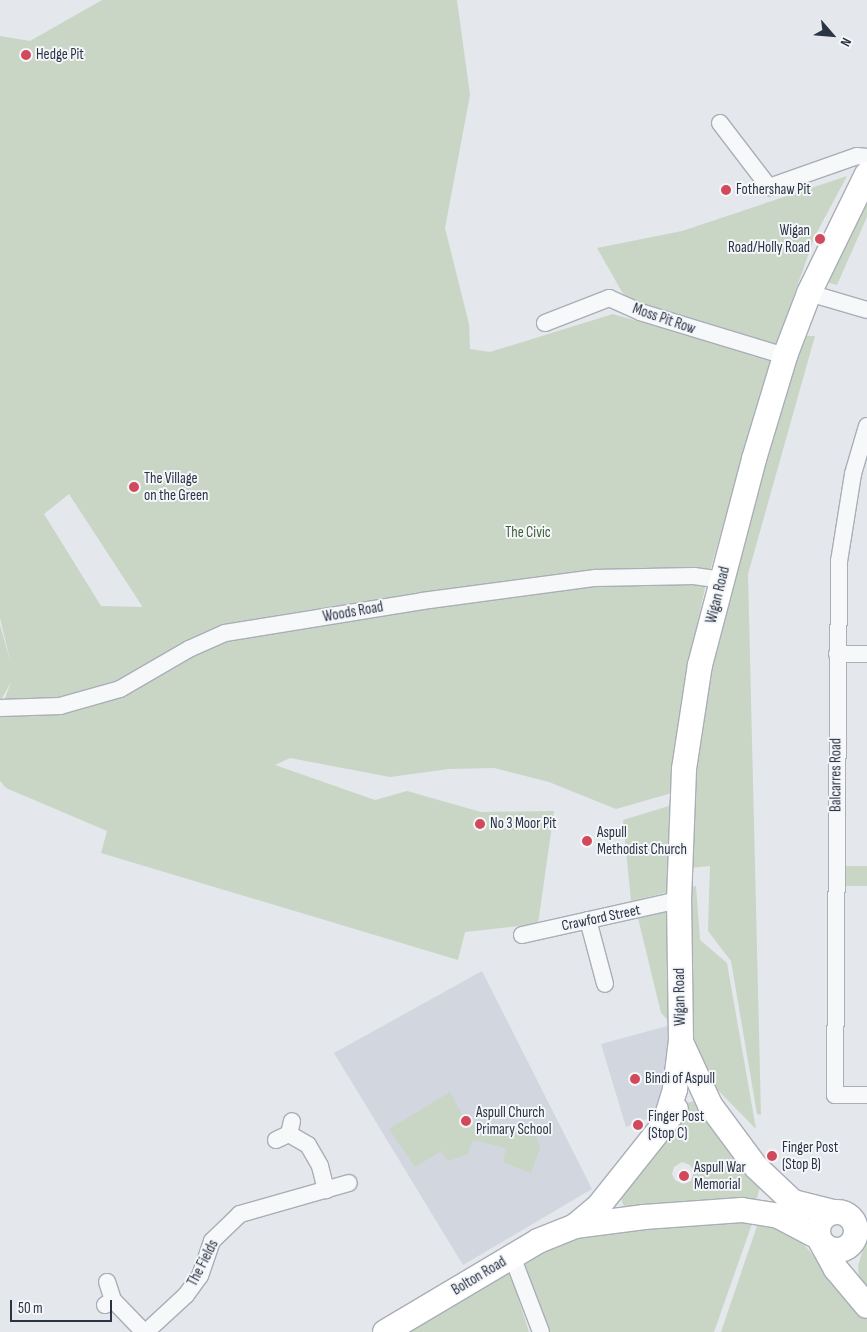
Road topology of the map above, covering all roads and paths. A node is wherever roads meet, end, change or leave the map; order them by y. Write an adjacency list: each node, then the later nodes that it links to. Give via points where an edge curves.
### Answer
1 (720, 123): 2 (street, via 769,187 857,156)
2 (867, 157)
3 (867, 174): 4 (main road, Wigan Road)
4 (809, 293): 5 (street); 7 (main road, Wigan Road)
5 (867, 310)
6 (545, 323): 7 (street, Moss Pit Row, via 609,298 640,312)
7 (785, 356): 9 (main road, Wigan Road)
8 (867, 426): 10 (street, Balcarres Road, via 842,530)
9 (721, 580): 12 (street, Woods Road, via 694,576 595,578 412,602 225,633 189,649 120,689 60,706); 13 (main road, Wigan Road, via 700,665 689,732)
10 (837, 654): 11 (street); 18 (street, Balcarres Road, via 835,1095)
11 (867, 654)
12 (0, 708)
13 (679, 900): 14 (street, Crawford Street); 17 (main road, Wigan Road)
14 (588, 920): 15 (street, Crawford Street); 16 (street)
15 (522, 935)
16 (605, 984)
17 (681, 1040): 19 (main road, Wigan Road); 20 (main road, Wigan Road, via 675,1089)
18 (867, 1095)
19 (710, 1105): 20 (main road, via 687,1102); 22 (main road, Wigan Road)
20 (666, 1119): 23 (main road, Bolton Road)
21 (286, 1132): 25 (street, via 308,1145 320,1166)
22 (756, 1167): 26 (main road, via 761,1184 759,1194 756,1201); 28 (main road, Wigan Road, via 793,1202)
23 (619, 1182): 27 (main road, via 620,1200 633,1213); 29 (main road, Bolton Road, via 592,1214)
24 (349, 1183): 25 (street, The Fields)
25 (326, 1190): 34 (street, The Fields, via 240,1214 212,1241 200,1276 186,1295)
26 (742, 1210): 27 (main road, Bolton Road); 30 (main road, Bolton Road, via 778,1216)
27 (644, 1217): 29 (main road, Bolton Road)
28 (854, 1224): 30 (main road, via 819,1224); 30 (main road, Bolton Road, via 836,1251); 33 (main road)
29 (575, 1226): 31 (main road, Bolton Road)
30 (820, 1240): 33 (main road, via 829,1260)
31 (512, 1256): 35 (main road, Bolton Road); 36 (street)
32 (107, 1282): 34 (street, The Fields, via 109,1303)
33 (861, 1300)
34 (145, 1332)
35 (385, 1332)
36 (541, 1332)

